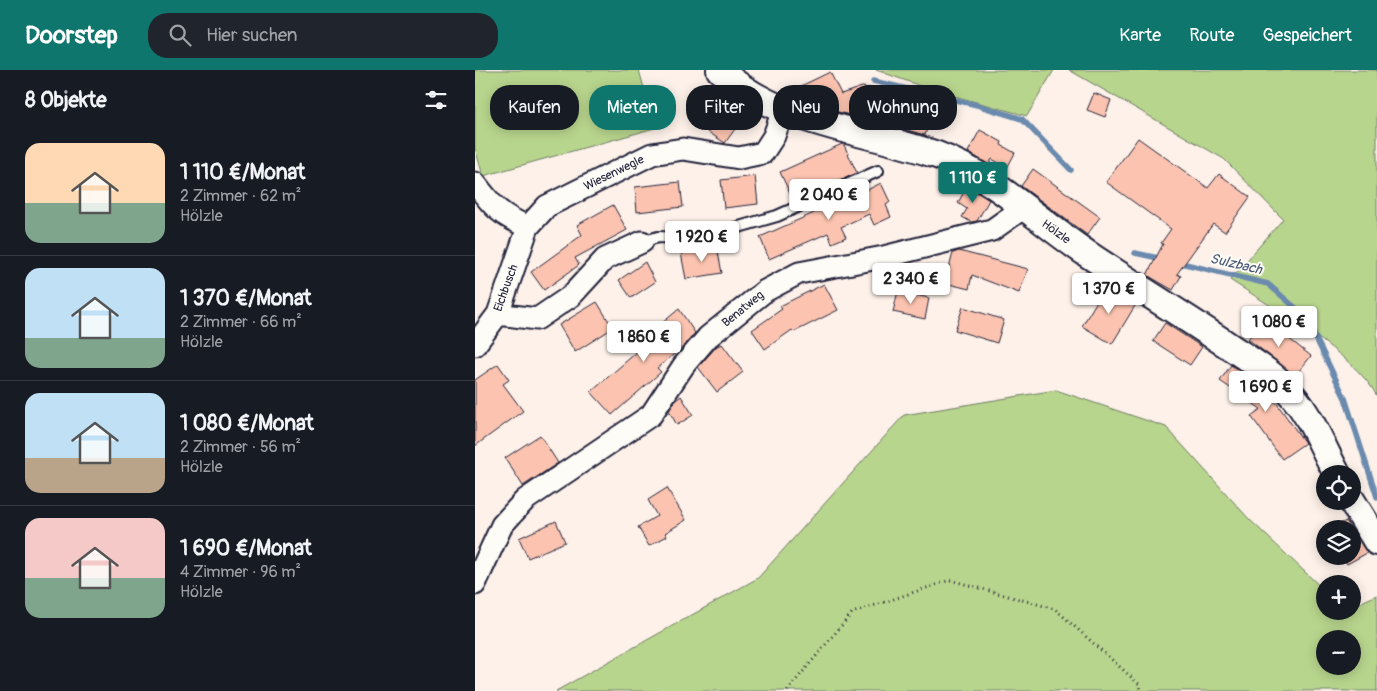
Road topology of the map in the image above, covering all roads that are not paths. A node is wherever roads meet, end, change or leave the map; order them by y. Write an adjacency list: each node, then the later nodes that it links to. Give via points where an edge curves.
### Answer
1 (720, 70): 2 (street, Hölzle)
2 (773, 104)
3 (839, 127): 7 (street, Hölzle, via 938,156 987,180)
4 (776, 130): 8 (street, Wiesenwegle, via 763,153 739,158 683,149 652,154 547,206)
5 (879, 171): 9 (lane, via 777,216 718,233 684,238 658,236)
6 (475, 183): 8 (street, via 506,218)
7 (1023, 208): 12 (street, Hölzle, via 1088,255 1261,368 1292,394); 15 (street, Benatweg, via 992,230 884,257 799,273 765,291 708,337 684,365 651,415 525,500 502,526)
8 (528, 227): 10 (street, Eichbusch)
9 (642, 242): 10 (street, via 605,259 571,296 537,319)
10 (498, 314): 11 (street, Eichbusch)
11 (475, 345)
12 (1332, 465)
13 (1357, 510): 14 (street)
14 (1377, 542)
15 (475, 584)

